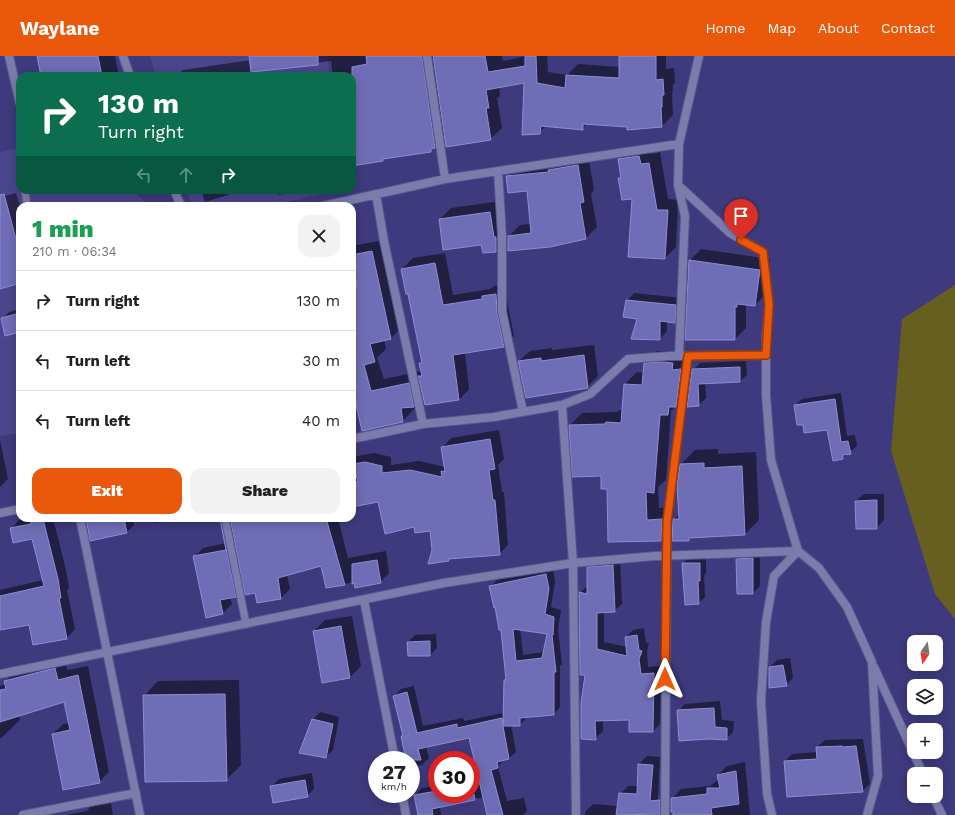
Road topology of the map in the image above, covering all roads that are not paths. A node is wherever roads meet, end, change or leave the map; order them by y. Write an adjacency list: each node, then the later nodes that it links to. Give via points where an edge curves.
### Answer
1 (9, 56): 6 (street)
2 (124, 56): 5 (street)
3 (427, 56): 9 (street)
4 (698, 56): 7 (street)
5 (129, 72)
6 (16, 87)
7 (679, 144): 8 (street); 10 (street)
8 (498, 172): 9 (street); 17 (street, via 502,235 502,311)
9 (445, 179): 11 (street)
10 (678, 185): 13 (street, via 730,233 763,252 769,304); 14 (street, via 685,216)
11 (376, 194): 12 (street); 18 (street)
12 (341, 202)
13 (766, 355): 15 (street); 24 (street, via 771,460)
14 (679, 356): 15 (street); 16 (street, via 628,359 590,394)
15 (688, 356): 25 (street, via 667,522)
16 (562, 405): 17 (street); 26 (street)
17 (523, 412): 18 (street)
18 (423, 424): 19 (street)
19 (356, 438)
20 (16, 510): 21 (street)
21 (0, 513)
22 (81, 522): 29 (street)
23 (226, 522): 28 (lane)
24 (798, 550): 25 (street); 30 (street, via 819,568 848,607); 42 (street, via 774,576 766,622 761,701 767,794)
25 (666, 556): 26 (street); 41 (street)
26 (573, 563): 27 (street, via 444,583); 40 (street)
27 (364, 600): 28 (street); 32 (street)
28 (246, 624): 29 (street)
29 (108, 652): 31 (street); 34 (street)
30 (872, 662): 33 (street); 43 (street, via 878,776)
31 (0, 674)
32 (393, 751)
33 (920, 767)
34 (136, 793): 37 (street); 38 (street)
35 (404, 803): 39 (street)
36 (936, 803): 44 (street)
37 (23, 815)
38 (140, 815)
39 (406, 815)
40 (576, 815)
41 (665, 815)
42 (772, 815)
43 (867, 815)
44 (942, 815)

